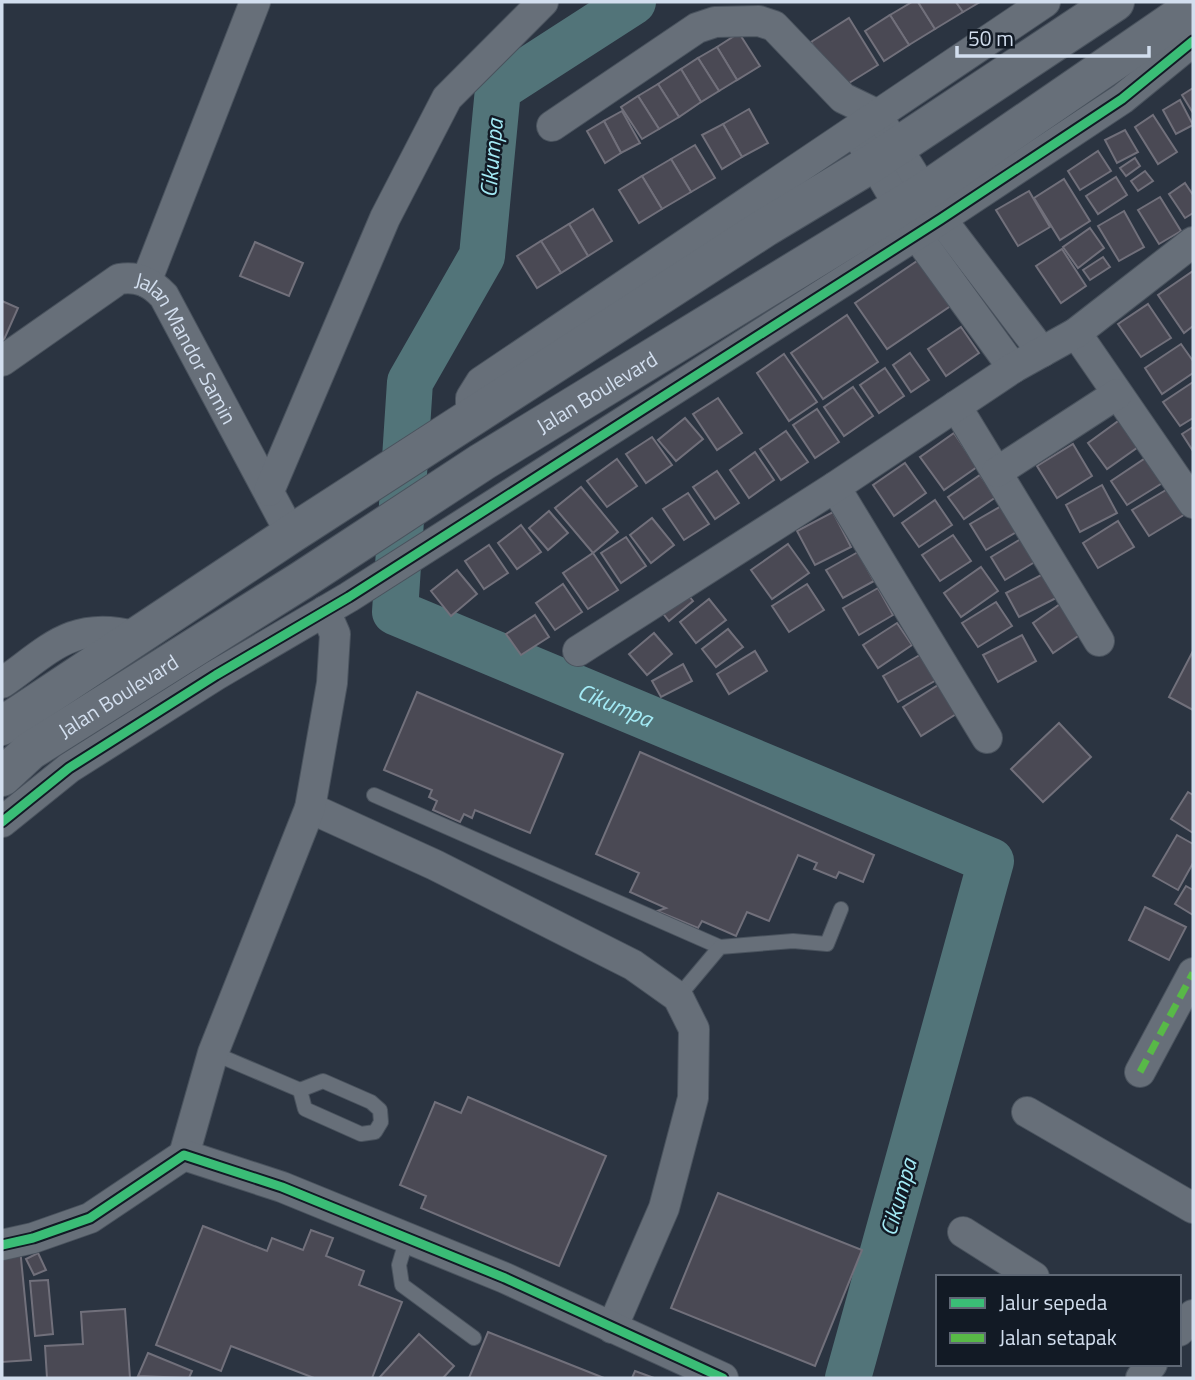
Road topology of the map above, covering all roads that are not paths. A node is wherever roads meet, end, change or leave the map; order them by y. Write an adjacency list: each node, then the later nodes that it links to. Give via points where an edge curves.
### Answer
1 (255, 2): 12 (street)
2 (542, 2): 25 (street, via 447,98 385,218)
3 (1045, 2): 7 (street)
4 (1115, 2): 9 (main road, Jalan Boulevard)
5 (1193, 7): 10 (main road, Jalan Boulevard)
6 (1193, 41): 10 (street, via 1122,99)
7 (864, 122): 8 (street, via 774,26 759,21 715,22 697,28); 9 (street); 21 (street, via 481,382 471,398)
8 (552, 126)
9 (886, 154): 10 (street); 21 (main road, Jalan Boulevard)
10 (920, 213): 13 (street); 14 (street); 22 (main road, Jalan Boulevard); 28 (street)
11 (1193, 242): 15 (street)
12 (146, 282): 17 (street, Jalan Mandor Samin, via 119,279); 25 (street, Jalan Mandor Samin, via 164,296)
13 (989, 282): 14 (street); 16 (street)
14 (964, 300): 18 (street)
15 (1076, 333): 16 (street); 19 (street)
16 (1042, 352): 18 (street)
17 (2, 360)
18 (1013, 368): 20 (street)
19 (1117, 394): 23 (street); 26 (street)
20 (956, 406): 23 (street); 24 (street)
21 (465, 424): 22 (main road); 27 (main road, Jalan Boulevard)
22 (482, 462): 35 (main road, Jalan Boulevard, via 30,751)
23 (997, 472): 30 (street)
24 (835, 487): 31 (street); 34 (street)
25 (269, 491): 27 (street, Jalan Mandor Samin)
26 (1193, 503)
27 (290, 534): 29 (main road, Jalan Boulevard)
28 (325, 611): 37 (street, via 335,634 332,683); 38 (street, via 69,768)
29 (134, 636): 32 (street, via 86,631 64,640); 33 (main road, Jalan Boulevard)
30 (1099, 641)
31 (578, 651)
32 (2, 683)
33 (2, 726)
34 (987, 738)
35 (2, 777)
36 (374, 795): 40 (lane)
37 (310, 808): 42 (street, via 435,865 632,965); 43 (street)
38 (2, 822)
39 (841, 909): 40 (lane, via 827,944 793,941)
40 (720, 947): 42 (lane)
41 (1193, 973): 44 (street)
42 (678, 997): 54 (street, via 694,1029 693,1098 664,1208)
43 (213, 1052): 45 (lane); 47 (street)
44 (1140, 1072)
45 (300, 1090): 45 (lane, via 323,1082 371,1102 380,1110 381,1122 374,1132 361,1134 305,1109)
46 (1027, 1111): 48 (street)
47 (184, 1155): 50 (street, via 282,1187); 51 (street, via 90,1218)
48 (1193, 1208)
49 (963, 1233): 52 (street)
50 (407, 1238): 54 (street); 56 (lane, via 400,1265 402,1286)
51 (2, 1245)
52 (1031, 1275)
53 (1193, 1315): 55 (street)
54 (612, 1328): 57 (street)
55 (1181, 1329)
56 (474, 1338)
57 (723, 1378)

